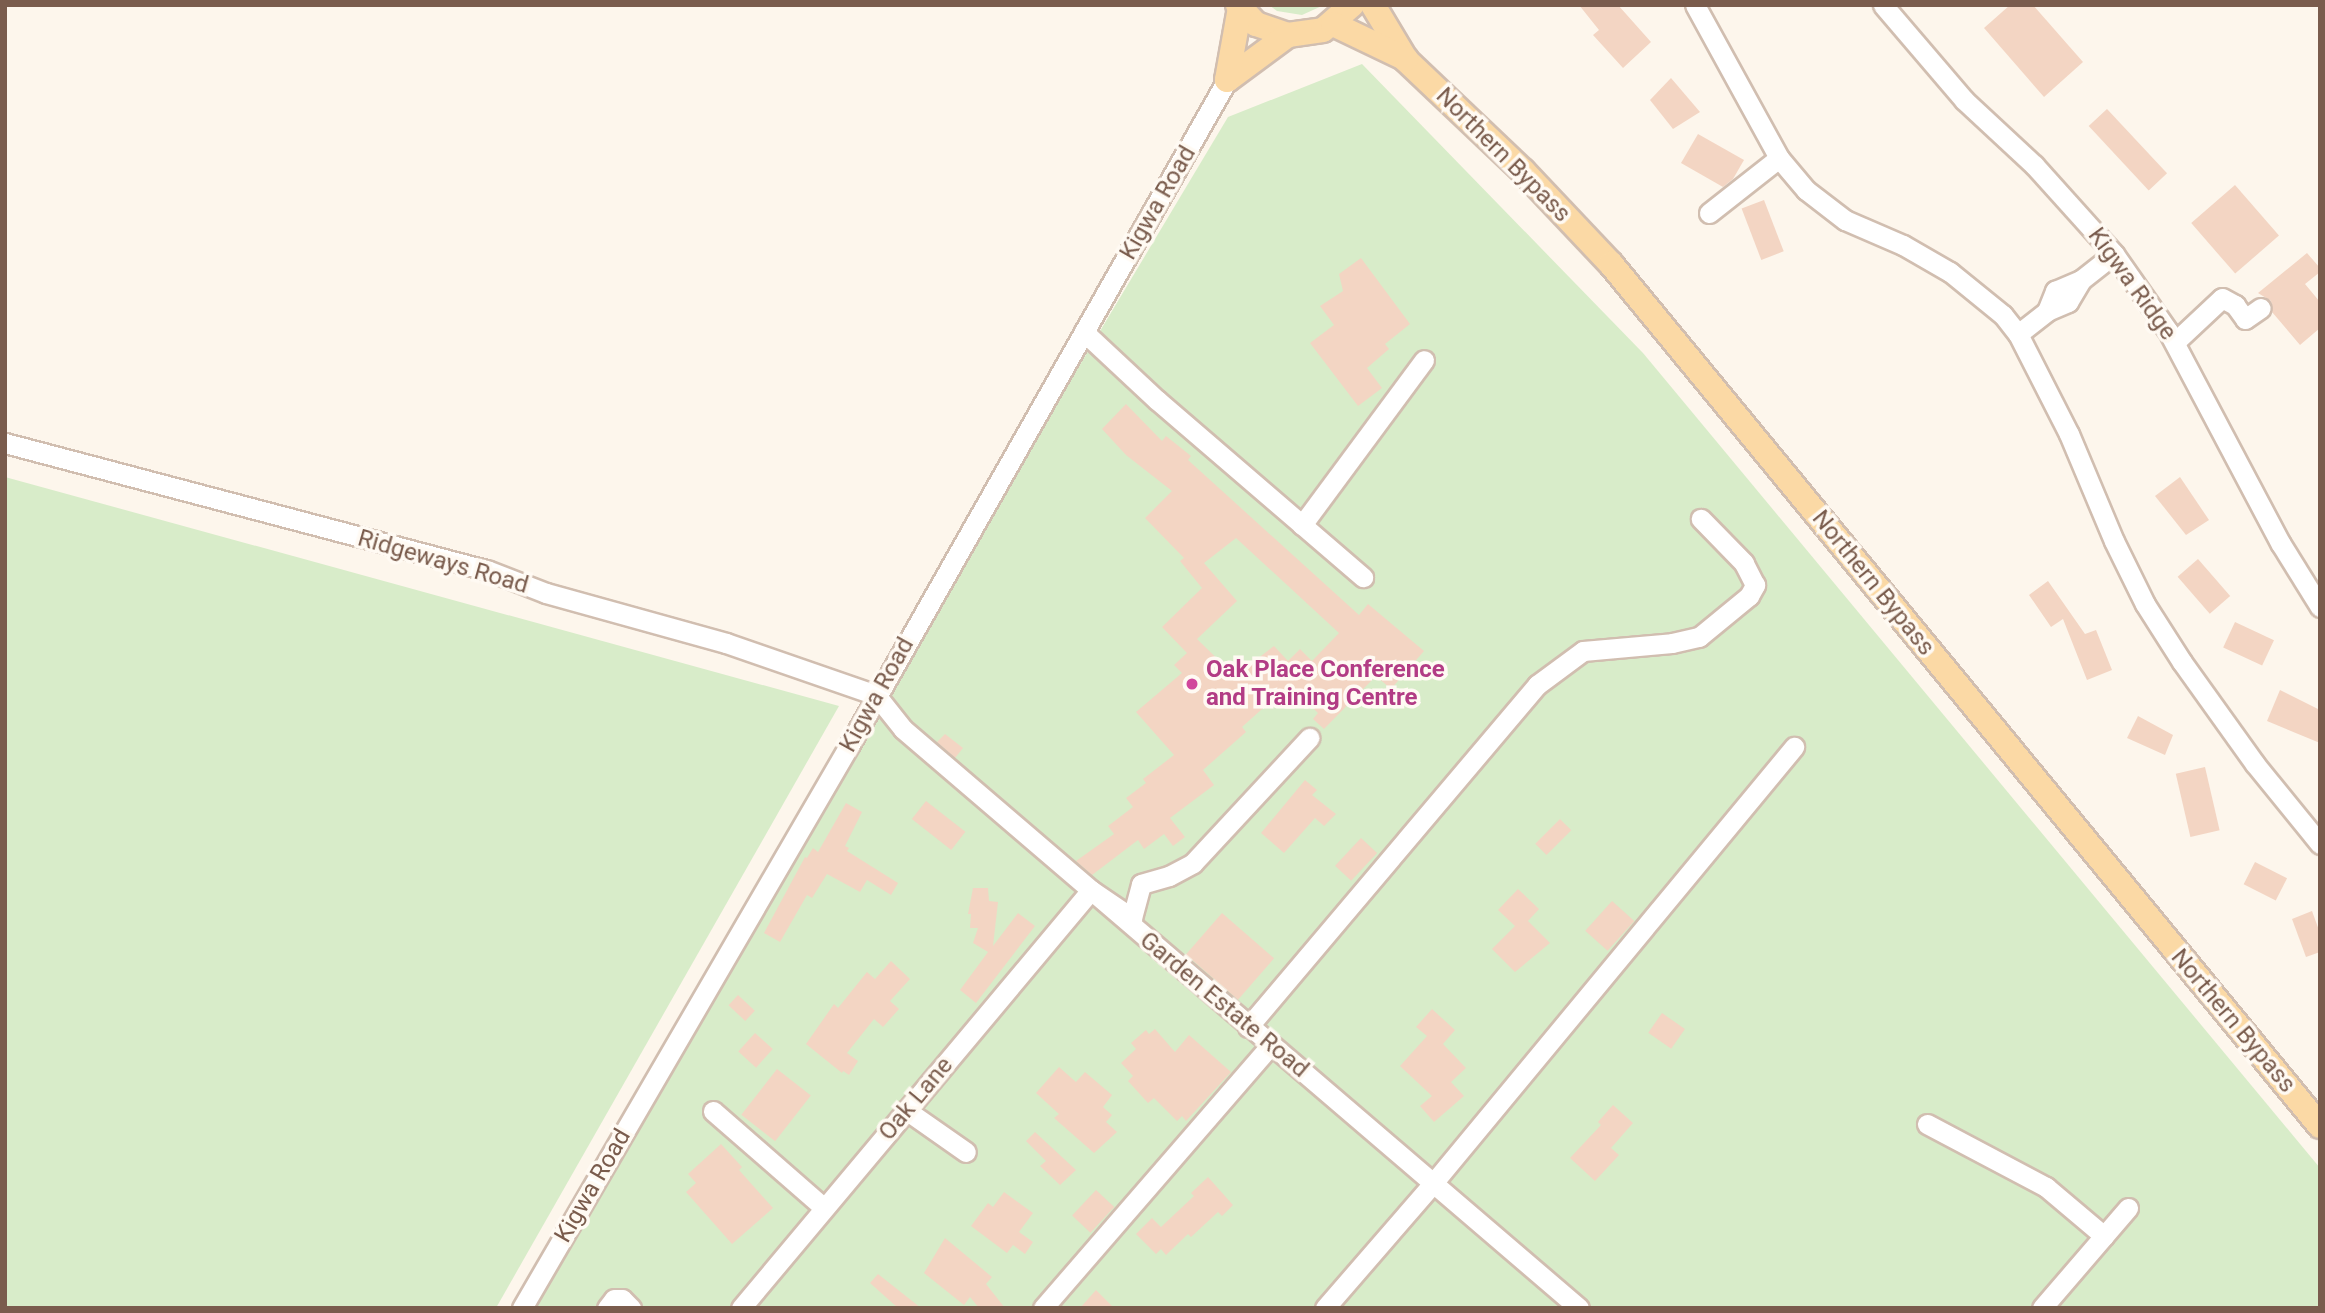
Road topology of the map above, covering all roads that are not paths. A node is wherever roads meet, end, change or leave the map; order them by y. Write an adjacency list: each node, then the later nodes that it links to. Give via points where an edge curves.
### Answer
1 (1352, 5): 6 (main road)
2 (1373, 5): 8 (main road)
3 (1695, 5): 10 (street)
4 (1883, 5): 12 (street, Kigwa Ridge, via 1964,100 2035,165)
5 (1239, 7): 7 (main road, via 1256,23); 9 (main road)
6 (1333, 24): 7 (main road, via 1306,35); 8 (main road)
7 (1289, 35): 9 (main road)
8 (1406, 60): 33 (main road, Northern Bypass, via 1523,171 1611,264)
9 (1227, 80): 14 (street, Kigwa Road)
10 (1779, 158): 11 (street); 15 (street, via 1806,190 1845,220 1950,272 2003,315)
11 (1709, 213)
12 (2115, 254): 15 (street, via 2081,280 2055,291 2047,311); 16 (street, Kigwa Ridge)
13 (2261, 308): 16 (street, via 2245,319 2235,304 2222,298)
14 (1084, 332): 20 (street); 23 (street, Kigwa Road)
15 (2018, 334): 26 (street, via 2069,434 2145,604 2255,764)
16 (2175, 342): 22 (street, Kigwa Ridge, via 2281,544)
17 (1424, 360): 20 (street)
18 (5, 443): 23 (street, Ridgeways Road, via 487,570 546,593 726,643)
19 (1701, 519): 28 (street, via 1744,562 1755,585 1749,596 1699,637 1583,651 1537,685)
20 (1302, 525): 21 (street)
21 (1363, 577)
22 (2320, 607)
23 (876, 695): 27 (street, Garden Estate Road, via 903,729); 39 (street, Kigwa Road)
24 (1308, 738): 27 (street, via 1193,863 1141,884 1132,918)
25 (1794, 747): 35 (street)
26 (2320, 844)
27 (1091, 890): 28 (street, Garden Estate Road); 30 (street, Oak Lane)
28 (1248, 1027): 29 (street, Garden Estate Road)
29 (1271, 1045): 35 (street, Garden Estate Road); 43 (street)
30 (906, 1110): 34 (street); 36 (street, Oak Lane)
31 (713, 1111): 36 (street)
32 (1927, 1124): 38 (street, via 2046,1188)
33 (2320, 1126)
34 (965, 1152)
35 (1434, 1182): 44 (street); 45 (street, Garden Estate Road)
36 (824, 1208): 42 (street, Oak Lane)
37 (2128, 1208): 38 (street)
38 (2104, 1236): 46 (street)
39 (522, 1308)
40 (607, 1308): 41 (street, via 614,1299 622,1299)
41 (631, 1308)
42 (741, 1308)
43 (1043, 1308)
44 (1325, 1308)
45 (1579, 1308)
46 (2042, 1308)

